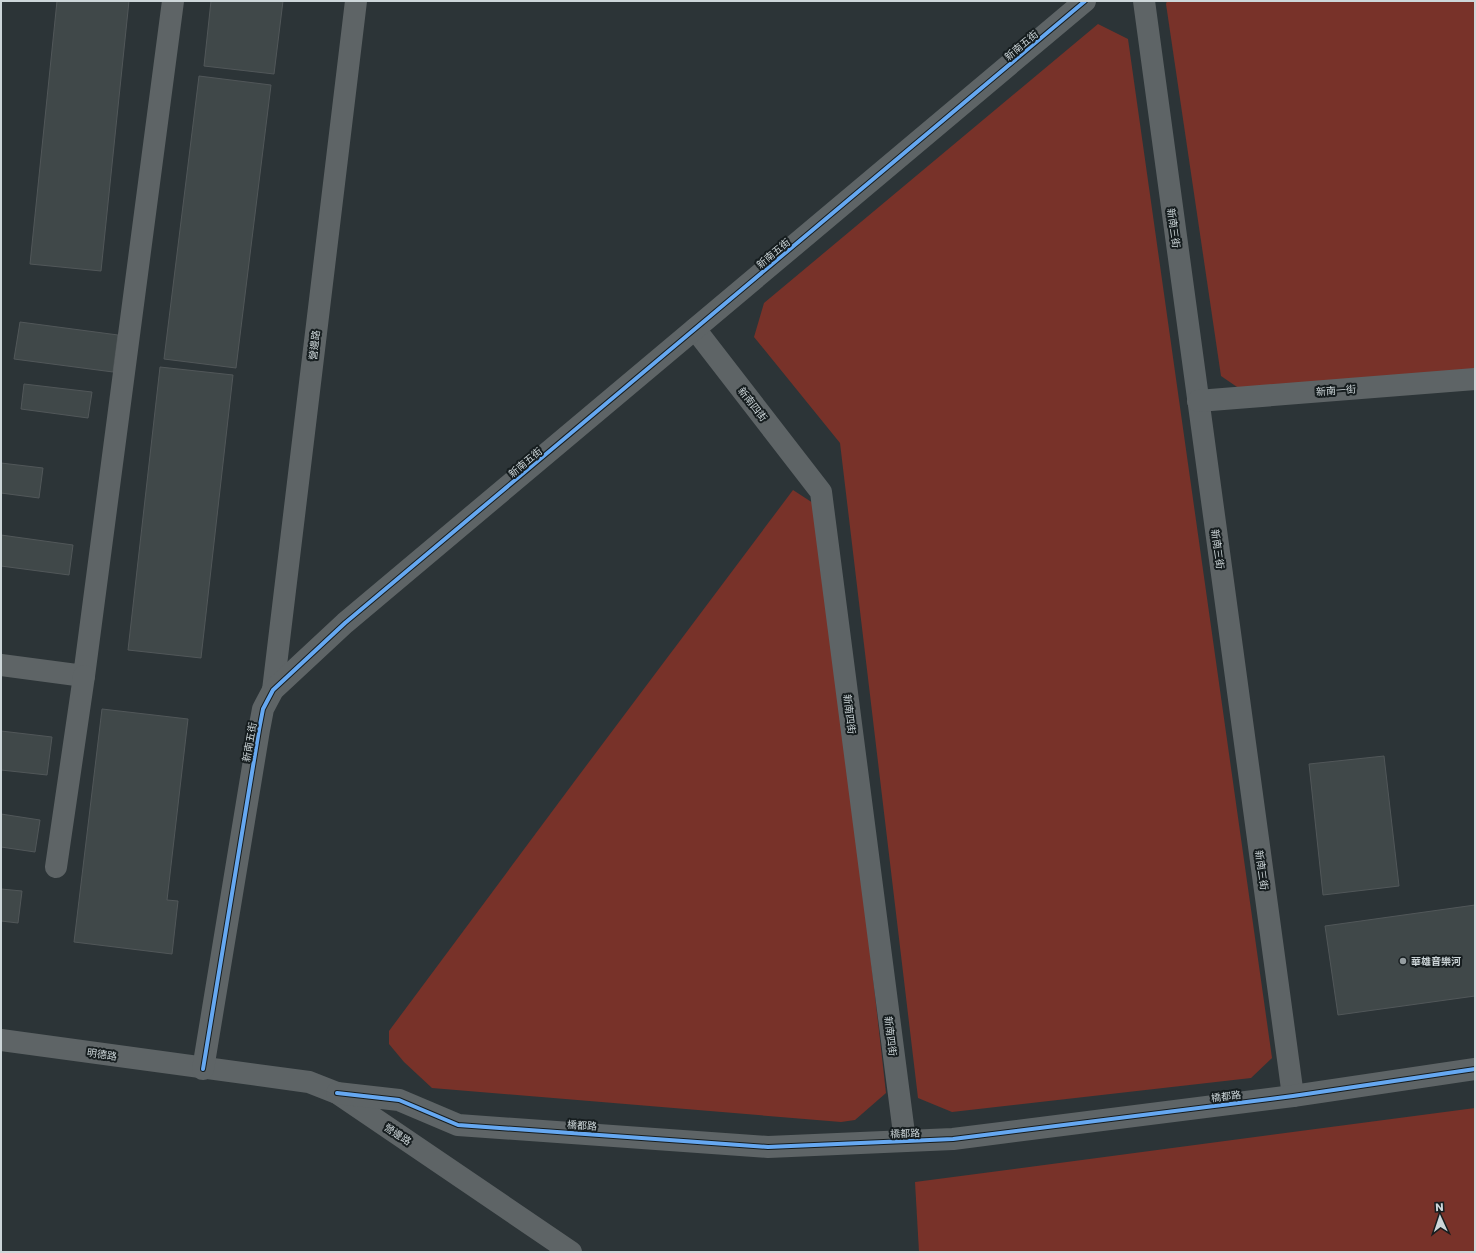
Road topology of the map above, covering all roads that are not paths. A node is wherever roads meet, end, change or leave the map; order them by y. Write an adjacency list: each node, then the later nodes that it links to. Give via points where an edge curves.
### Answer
1 (173, 1): 9 (street)
2 (356, 1): 10 (street, 營邊路)
3 (1086, 1): 5 (street, 新南五街)
4 (1144, 1): 7 (street, 新南三街)
5 (695, 329): 10 (street, 新南五街, via 351,618); 17 (street, 新南四街, via 821,492)
6 (1475, 379): 7 (street, 新南一街)
7 (1198, 401): 16 (street, 新南三街)
8 (1, 665): 9 (street)
9 (84, 676): 11 (street)
10 (273, 690): 13 (street, 新南五街, via 264,709 259,730)
11 (56, 867)
12 (1, 1040): 13 (street, 明德路)
13 (204, 1069): 15 (street, 營邊路, via 309,1082)
14 (1475, 1069): 16 (street, 橋都路)
15 (337, 1093): 17 (street, 橋都路, via 399,1100 458,1124 768,1147); 18 (street, 營邊路)
16 (1292, 1096): 17 (street, 橋都路, via 961,1138)
17 (905, 1141)
18 (572, 1252)

